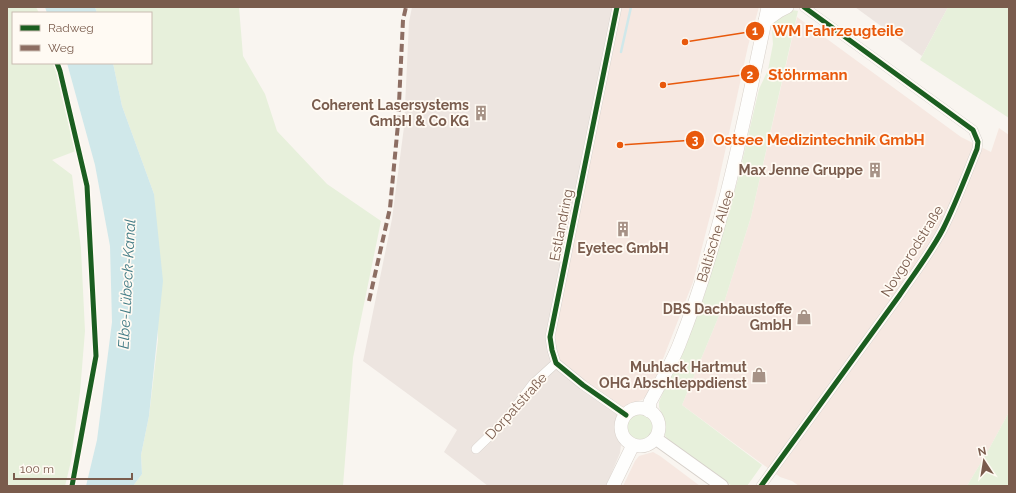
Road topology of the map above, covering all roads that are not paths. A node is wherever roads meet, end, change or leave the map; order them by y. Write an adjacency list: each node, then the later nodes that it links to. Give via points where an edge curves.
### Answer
1 (617, 7): 6 (street, Estlandring, via 550,338)
2 (768, 7): 5 (main road, Baltische Allee)
3 (786, 7): 5 (main road)
4 (804, 7): 14 (street, Novgorodstraße, via 973,130 978,142 949,217 921,265)
5 (766, 21): 7 (main road, Baltische Allee, via 728,195 706,269 678,346 650,402)
6 (556, 363): 8 (street); 11 (street, Dorpatstraße, via 533,384 506,420)
7 (649, 411): 8 (main road, via 637,408); 9 (main road, via 658,424)
8 (626, 415): 10 (main road, via 621,426 622,433)
9 (655, 438): 10 (main road, via 644,446); 13 (street)
10 (633, 445): 12 (main road)
11 (476, 449)
12 (613, 486)
13 (722, 486)
14 (761, 486)

